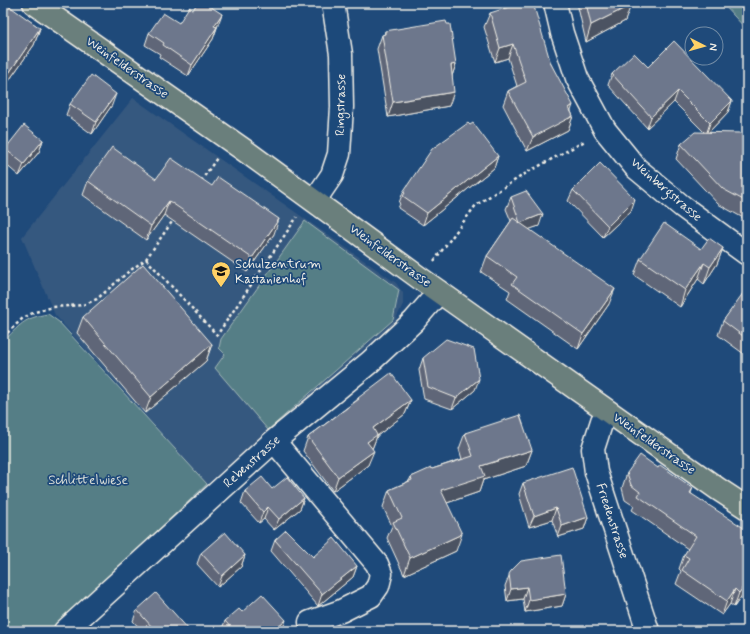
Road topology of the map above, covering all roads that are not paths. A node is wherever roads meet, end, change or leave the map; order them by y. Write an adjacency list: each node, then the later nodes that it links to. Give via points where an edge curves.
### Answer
1 (34, 3): 4 (main road, Weinfelderstrasse)
2 (333, 3): 4 (street, Ringstrasse, via 341,54 342,107 339,154 332,175)
3 (555, 3): 5 (street, Weinbergstrasse, via 577,78 605,130 636,168 683,207)
4 (313, 199): 6 (main road, Weinfelderstrasse)
5 (747, 254)
6 (439, 292): 7 (main road, Weinfelderstrasse); 8 (street, Rebenstrasse, via 414,321 370,362)
7 (608, 412): 9 (main road, Weinfelderstrasse); 12 (street, Friedenstrasse, via 599,428 593,449 596,472)
8 (274, 441): 10 (street, via 377,564 381,574 378,586 371,596 341,611); 11 (street, Rebenstrasse)
9 (747, 508)
10 (310, 622)
11 (65, 631)
12 (648, 631)

